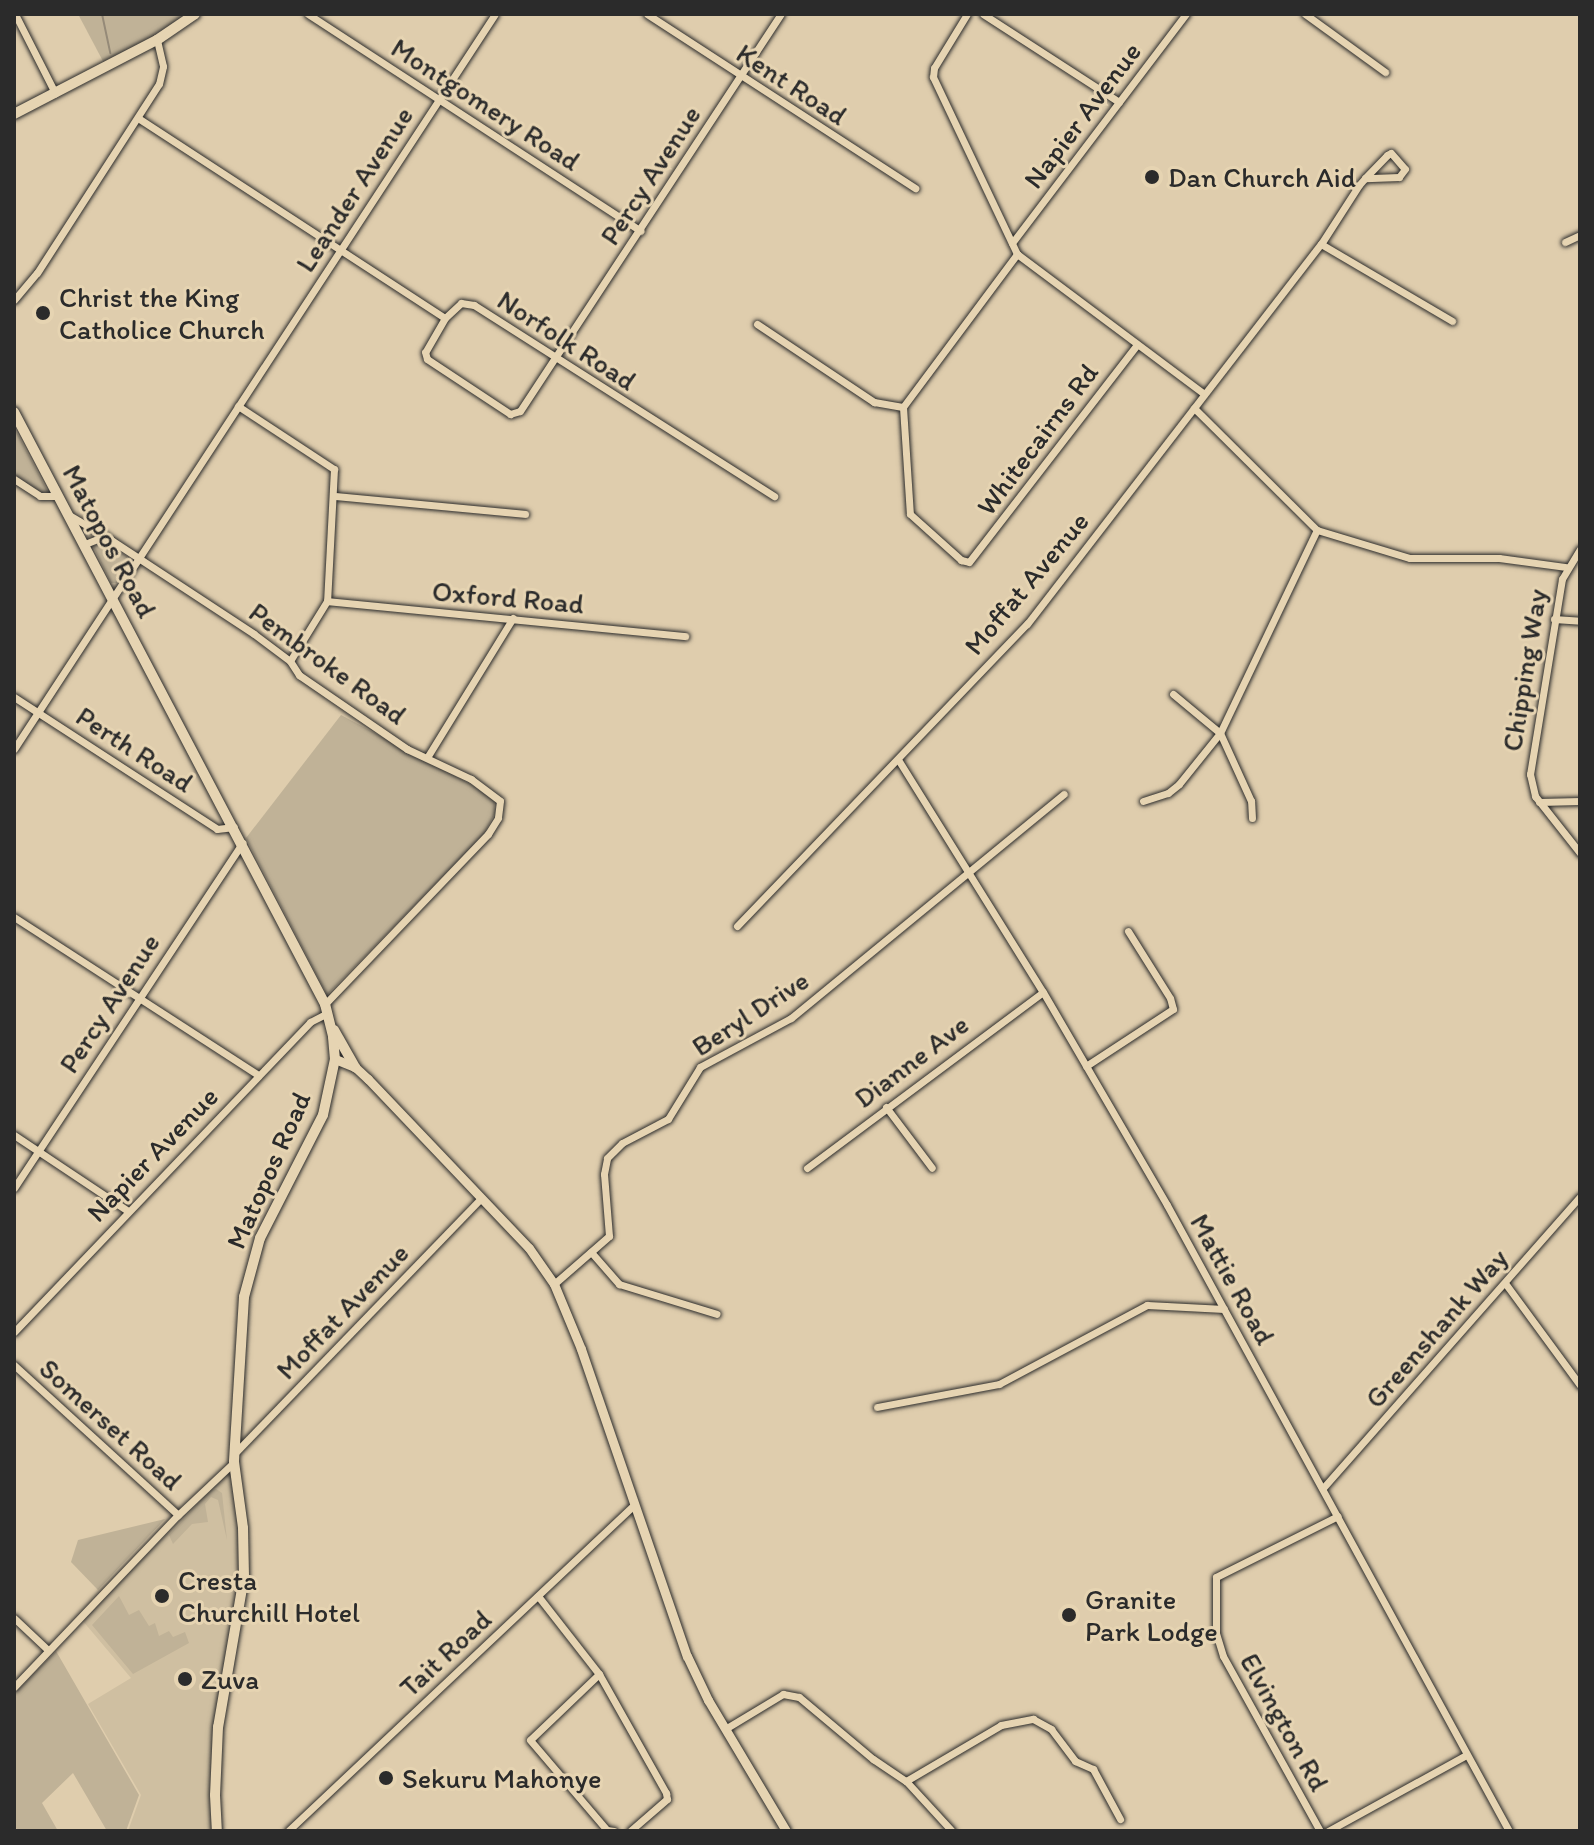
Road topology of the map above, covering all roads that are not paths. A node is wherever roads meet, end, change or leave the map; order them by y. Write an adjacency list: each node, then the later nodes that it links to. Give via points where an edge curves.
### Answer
1 (15, 14): 14 (street)
2 (195, 14): 11 (main road)
3 (308, 14): 15 (street, Montgomery Road)
4 (495, 14): 15 (street, Leander Avenue)
5 (647, 14): 13 (street, Kent Road)
6 (781, 14): 13 (street, Percy Avenue)
7 (967, 14): 24 (street, via 933,77)
8 (983, 14): 16 (street)
9 (1186, 14): 16 (street, Napier Avenue)
10 (1305, 14): 12 (street)
11 (157, 40): 14 (main road); 18 (street, via 163,71)
12 (1385, 72)
13 (739, 76): 20 (street, Kent Road); 21 (street, Percy Avenue)
14 (55, 93): 17 (main road)
15 (438, 99): 21 (street, Montgomery Road); 26 (street, Leander Avenue)
16 (1119, 102): 24 (street, Napier Avenue)
17 (14, 114)
18 (138, 118): 26 (street); 28 (street)
19 (1365, 178): 19 (street, Moffat Avenue, via 1391,153 1405,169 1399,177); 25 (street, Moffat Avenue)
20 (915, 188)
21 (641, 231): 33 (street, Percy Avenue)
22 (1580, 235): 23 (street)
23 (1565, 242)
24 (1012, 243): 27 (street)
25 (1321, 244): 30 (street); 34 (street, Moffat Avenue)
26 (339, 253): 29 (street); 35 (street, Leander Avenue)
27 (1017, 254): 32 (street); 36 (street)
28 (14, 300)
29 (445, 318): 33 (street, Norfolk Road, via 461,303 474,305); 33 (street, Percy Avenue, via 425,352 427,359 510,414 520,411)
30 (1452, 321)
31 (757, 324): 36 (street, via 874,402)
32 (1136, 346): 34 (street); 36 (street, Whitecairns Rd, via 974,559 964,562 910,514)
33 (556, 359): 42 (street, Norfolk Road)
34 (1203, 393): 37 (street, Moffat Avenue)
35 (238, 406): 41 (street, via 332,465); 49 (street, Leander Avenue)
36 (903, 407)
37 (1194, 408): 45 (street); 64 (street, Moffat Avenue, via 1027,624)
38 (14, 412): 40 (main road, Matopos Road)
39 (14, 479): 40 (street, via 40,496)
40 (58, 496): 44 (main road, Matopos Road)
41 (336, 496): 43 (street); 52 (street)
42 (774, 496)
43 (525, 514)
44 (69, 515): 46 (street, Pembroke Road); 47 (main road, Matopos Road)
45 (1317, 530): 50 (street, via 1410,558 1499,558); 61 (street)
46 (105, 536): 47 (street); 49 (street, Pembroke Road)
47 (85, 544): 51 (main road, Matopos Road)
48 (1580, 549): 50 (street, Chipping Way)
49 (139, 558): 51 (street, Leander Avenue); 57 (street, Pembroke Road)
50 (1566, 567): 54 (street, Chipping Way)
51 (114, 597): 60 (street, Leander Avenue); 70 (main road, Matopos Road)
52 (327, 601): 53 (street, Oxford Road); 57 (street)
53 (513, 618): 56 (street, Oxford Road); 63 (street)
54 (1554, 619): 55 (street); 68 (street, Chipping Way, via 1530,774)
55 (1580, 621)
56 (685, 636)
57 (290, 661): 63 (street, Pembroke Road, via 299,675 407,749)
58 (1173, 694): 61 (street)
59 (14, 697): 60 (street, Perth Road)
60 (38, 712): 62 (street, Leander Avenue); 70 (street, Perth Road, via 217,829)
61 (1220, 733): 66 (street, via 1179,784); 69 (street, via 1251,799)
62 (14, 749)
63 (428, 756): 79 (street, Pembroke Road, via 496,796 498,818)
64 (899, 761): 73 (street, Mattie Road); 75 (street, Moffat Avenue)
65 (1064, 794): 73 (street, Beryl Drive)
66 (1143, 801)
67 (1580, 801): 68 (street)
68 (1539, 802): 72 (street)
69 (1252, 818)
70 (234, 827): 71 (main road, Matopos Road)
71 (242, 843): 78 (street, Percy Avenue); 79 (main road, Matopos Road)
72 (1580, 852)
73 (970, 874): 77 (street, Mattie Road); 94 (street, Beryl Drive, via 791,1018 704,1063 668,1119 614,1150 604,1165 611,1230)
74 (14, 917): 78 (street)
75 (737, 926)
76 (1128, 931): 82 (street, via 1173,1009)
77 (1043, 992): 82 (street, Mattie Road); 85 (street, Dianne Ave)
78 (138, 999): 84 (street); 87 (street, Percy Avenue)
79 (326, 1009): 80 (main road, Matopos Road); 84 (street, Napier Avenue)
80 (331, 1026): 81 (main road, Matopos Road); 83 (main road)
81 (335, 1059): 83 (street); 103 (main road, Matopos Road, via 323,1115 251,1262 242,1319)
82 (1086, 1066): 97 (street, Mattie Road)
83 (355, 1067): 92 (street)
84 (258, 1075): 93 (street, Napier Avenue)
85 (886, 1107): 88 (street, Dianne Ave); 89 (street)
86 (14, 1135): 87 (street)
87 (38, 1151): 90 (street, Percy Avenue); 93 (street)
88 (807, 1168)
89 (932, 1168)
90 (14, 1188)
91 (1580, 1196): 95 (street, Greenshank Way)
92 (480, 1199): 96 (street, via 529,1248); 103 (street, Moffat Avenue)
93 (128, 1211): 99 (street, Napier Avenue)
94 (591, 1252): 96 (street, Beryl Drive); 98 (street, via 619,1284)
95 (1505, 1283): 101 (street); 104 (street, Greenshank Way)
96 (554, 1284): 105 (street)
97 (1224, 1309): 102 (street, via 1147,1305 999,1384); 104 (street, Mattie Road)
98 (717, 1314)
99 (14, 1332)
100 (14, 1365): 106 (street, Somerset Road)
101 (1580, 1385)
102 (877, 1407)
103 (234, 1458): 106 (street, Moffat Avenue); 117 (main road, Matopos Road, via 244,1577 218,1727)
104 (1323, 1488): 107 (street, Mattie Road)
105 (633, 1506): 108 (street, Tait Road); 113 (street, via 682,1644)
106 (178, 1515): 110 (street, Moffat Avenue)
107 (1338, 1516): 114 (street, Mattie Road); 123 (street, Elvington Rd, via 1216,1577 1216,1633 1223,1656)
108 (538, 1596): 111 (street); 118 (street, Tait Road)
109 (14, 1618): 110 (street)
110 (48, 1650): 112 (street, Moffat Avenue)
111 (599, 1674): 119 (street, via 530,1740 607,1830); 120 (street, via 666,1793 667,1799)
112 (14, 1687)
113 (725, 1729): 115 (street, via 791,1694); 121 (street)
114 (1466, 1755): 124 (street); 125 (street, Mattie Road)
115 (906, 1781): 116 (street, via 1001,1725 1033,1719 1051,1729 1075,1761 1093,1769); 122 (street)
116 (1120, 1819)
117 (217, 1831)
118 (288, 1831)
119 (614, 1831)
120 (630, 1831)
121 (786, 1831)
122 (952, 1831)
123 (1320, 1831)
124 (1328, 1831)
125 (1509, 1831)

